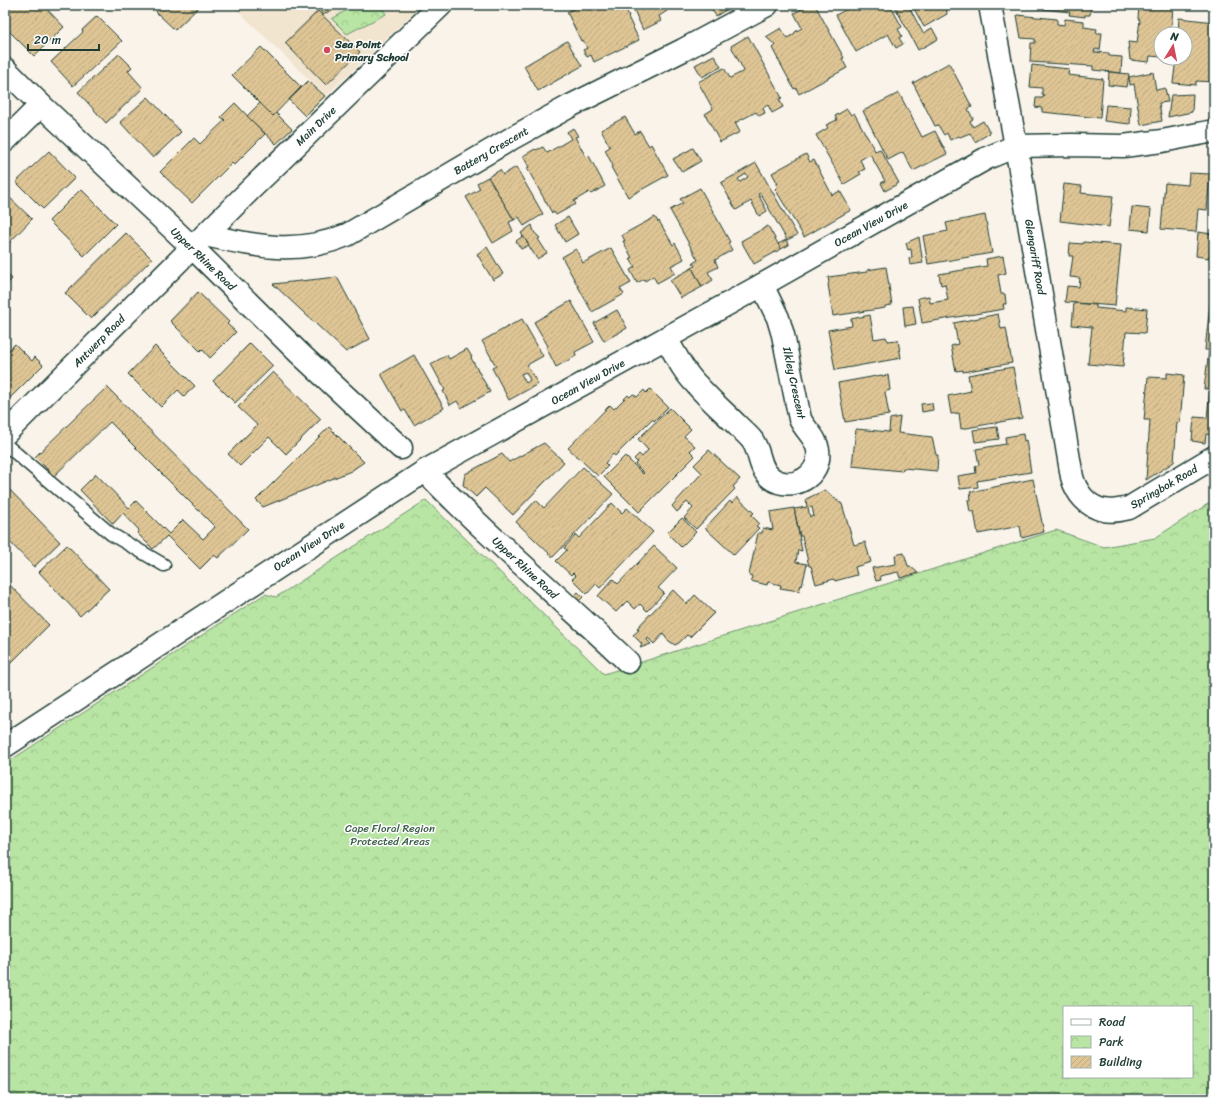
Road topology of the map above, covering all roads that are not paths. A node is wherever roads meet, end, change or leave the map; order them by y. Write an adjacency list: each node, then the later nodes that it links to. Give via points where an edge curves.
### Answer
1 (441, 5): 9 (street, Main Drive)
2 (767, 5): 9 (street, Battery Crescent, via 572,105 347,235 329,242 304,246 265,247)
3 (990, 5): 8 (street, Glengariff Road)
4 (5, 69): 5 (street, Upper Rhine Road)
5 (41, 105): 7 (street); 9 (street, Upper Rhine Road)
6 (1214, 131): 8 (street, Ocean View Drive, via 1123,146)
7 (5, 141)
8 (1016, 146): 10 (street, Ocean View Drive, via 987,158); 17 (street, Glengariff Road, via 1072,477 1075,487)
9 (198, 241): 12 (street, Antwerp Road); 14 (street, Upper Rhine Road, via 299,353)
10 (762, 285): 11 (street, Ocean View Drive); 11 (street, Ilkley Crescent, via 783,335 800,419 818,448 815,468 808,477 799,482 779,482 763,470 753,441 688,376)
11 (666, 338): 16 (street, Ocean View Drive)
12 (5, 434)
13 (5, 444): 18 (lane, via 111,534)
14 (402, 448)
15 (1214, 457): 17 (street, Springbok Road, via 1129,508 1103,510)
16 (425, 471): 19 (street, Upper Rhine Road, via 520,564); 20 (street, Ocean View Drive)
17 (1089, 504)
18 (164, 565)
19 (628, 662)
20 (5, 746)

